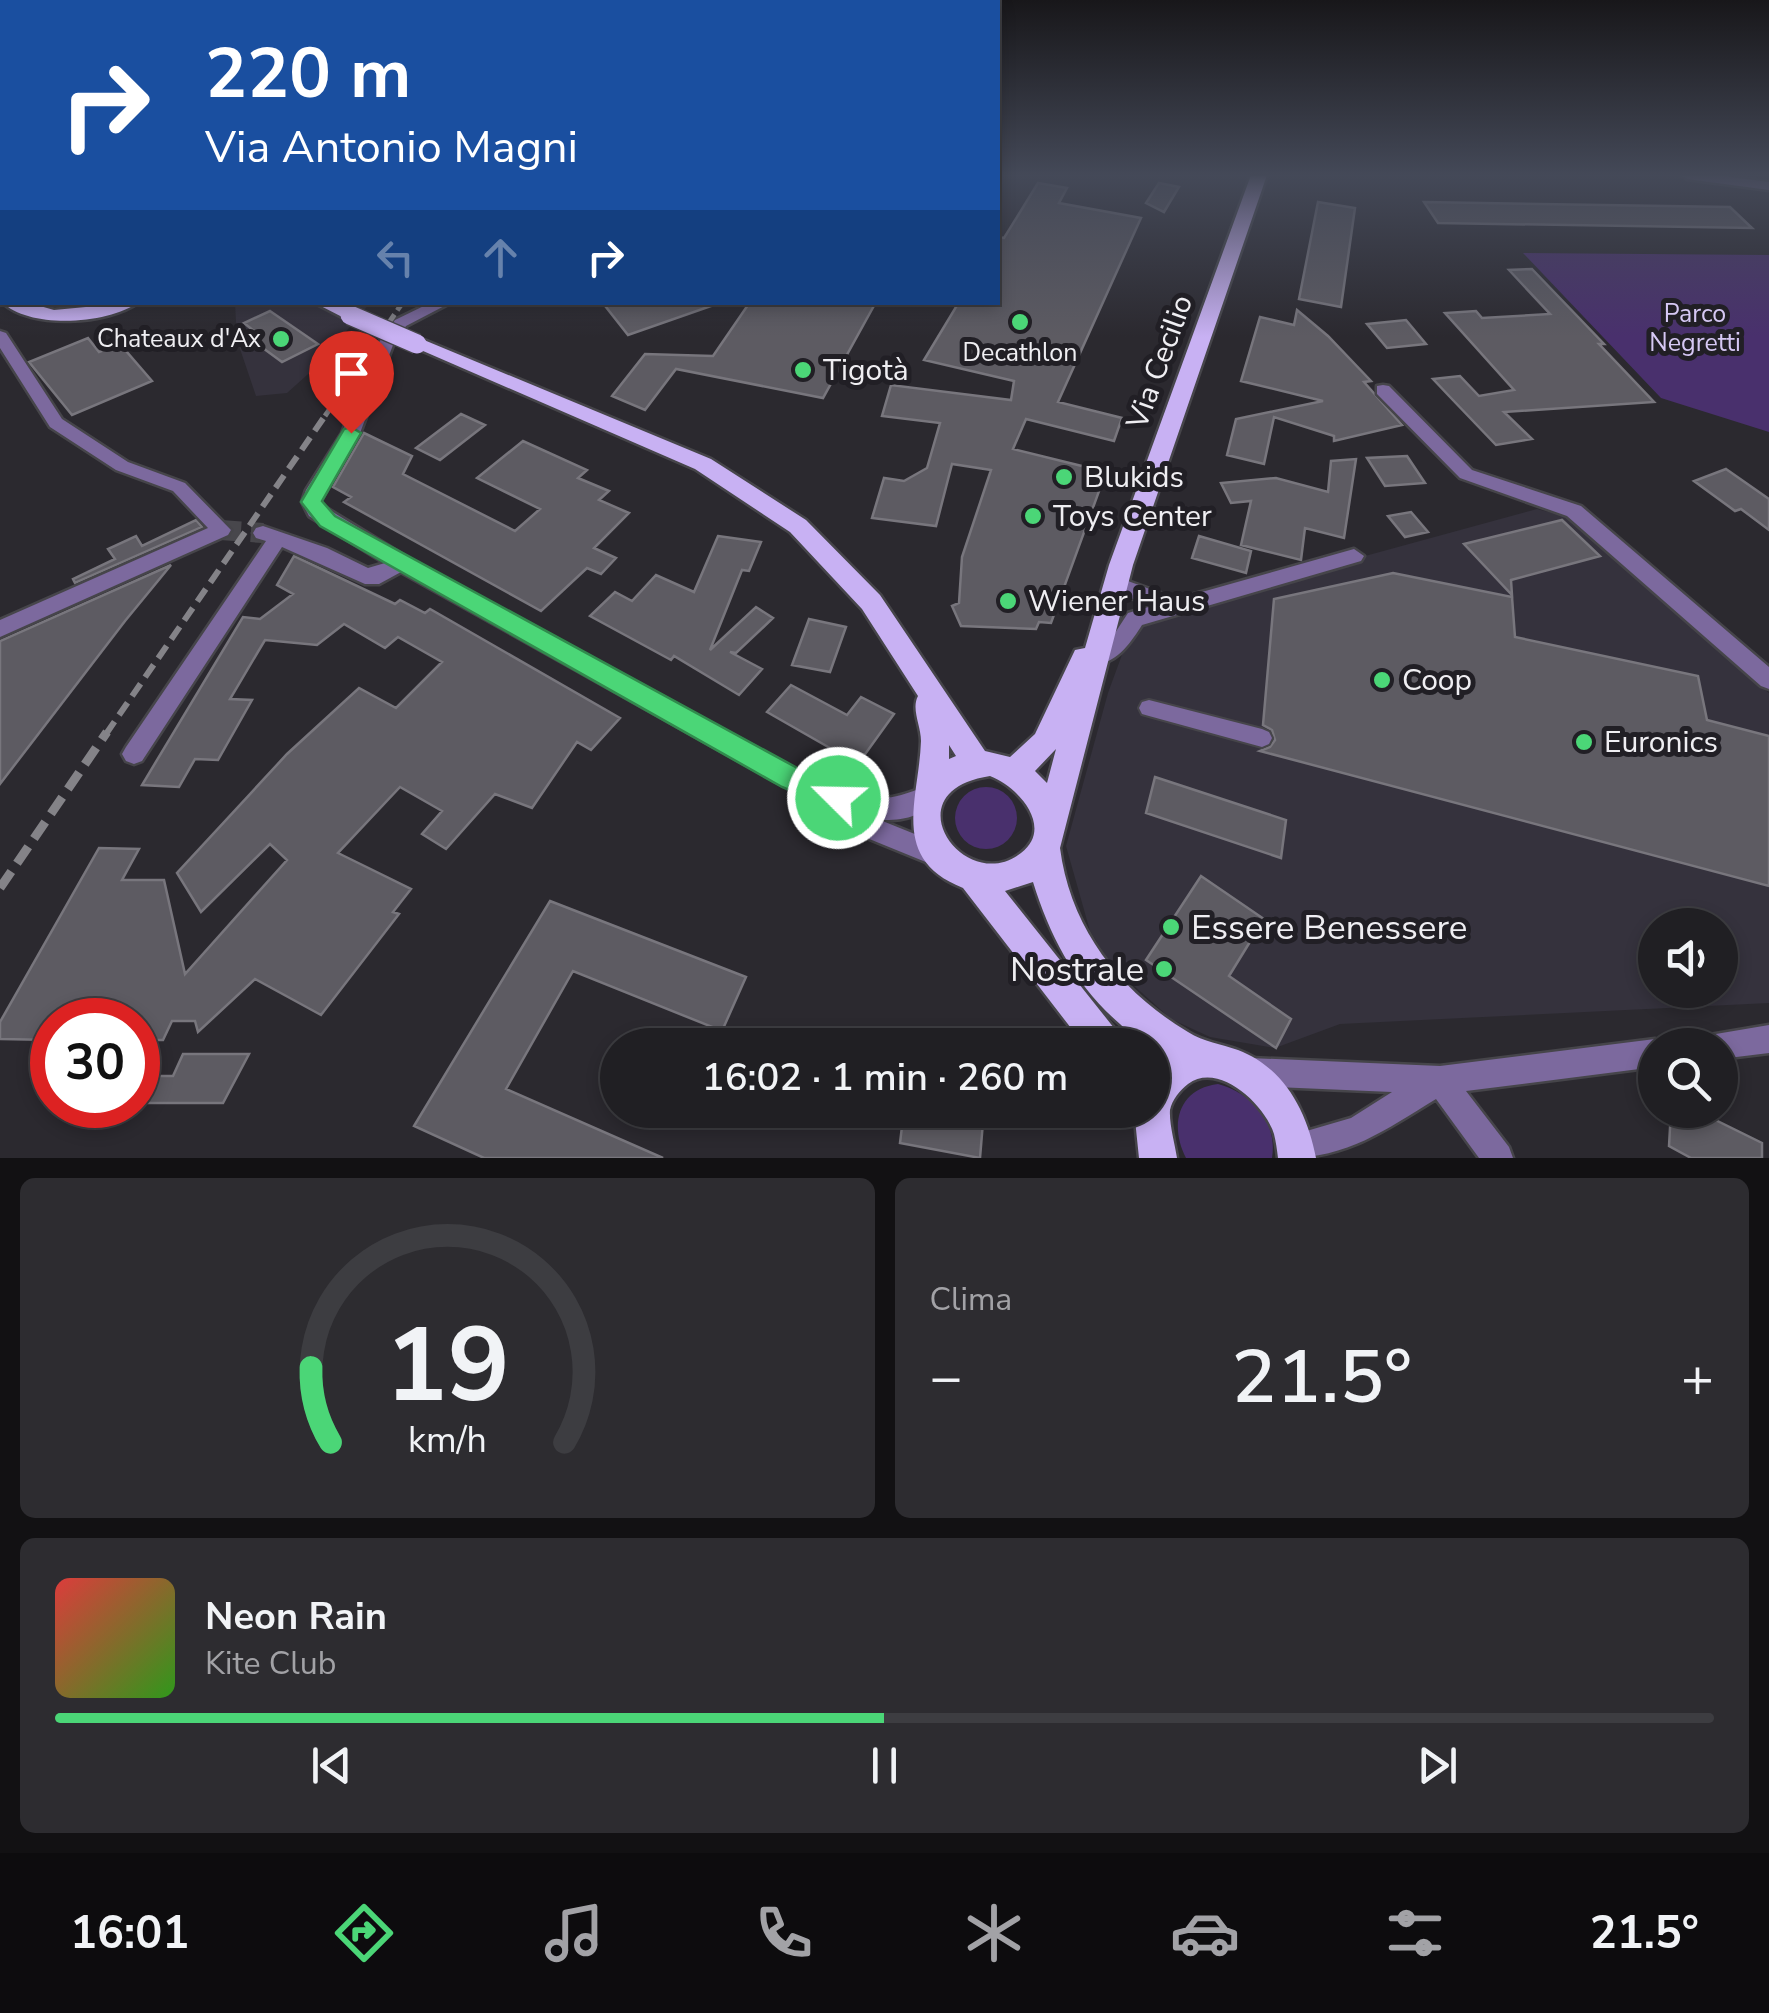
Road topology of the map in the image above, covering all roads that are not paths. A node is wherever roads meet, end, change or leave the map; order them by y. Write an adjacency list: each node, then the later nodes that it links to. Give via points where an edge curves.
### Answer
1 (1241, 229): 10 (main road, Via Cecilio)
2 (16, 305): 3 (main road, via 65,316)
3 (117, 305)
4 (328, 305): 15 (main road, bridge, via 702,464 770,506 830,556 870,602)
5 (437, 305): 9 (street, via 400,323 385,345 351,433 311,502 327,521)
6 (0, 336): 12 (street, via 56,423 122,466 178,487 221,530)
7 (1383, 390): 14 (street, via 1466,474 1574,511)
8 (1354, 556): 11 (street)
9 (401, 563): 18 (street, via 365,576 270,536); 21 (street)
10 (1118, 578): 11 (street); 13 (main road, Via Cecilio); 20 (main road, Via Cecilio, via 1054,728)
11 (1174, 606): 13 (street, via 1135,619 1120,642)
12 (0, 628)
13 (1098, 656): 23 (main road, Via Cecilio)
14 (1769, 680)
15 (922, 684): 19 (main road); 22 (main road, via 935,732)
16 (1150, 708): 17 (street)
17 (1262, 738)
18 (134, 754)
19 (978, 763): 20 (main road); 22 (main road, via 948,772)
20 (1015, 771): 23 (main road, via 1047,806)
21 (815, 791): 22 (street, via 895,812); 24 (street, via 871,828)
22 (930, 792): 24 (main road, via 924,822)
23 (1047, 836): 25 (main road, via 1032,864 1015,874); 30 (main road, via 1044,869 1053,902 1096,971 1148,1030)
24 (938, 855): 25 (main road)
25 (973, 876): 26 (main road)
26 (1093, 1028)
27 (1769, 1039): 28 (street)
28 (1738, 1043)
29 (1638, 1055): 33 (street)
30 (1207, 1060): 31 (main road); 32 (main road)
31 (1248, 1072): 33 (street); 35 (main road, via 1281,1105)
32 (1170, 1074)
33 (1440, 1080): 35 (street, via 1357,1130); 37 (street)
34 (1155, 1128): 36 (main road)
35 (1297, 1153)
36 (1158, 1158)
37 (1498, 1158)

